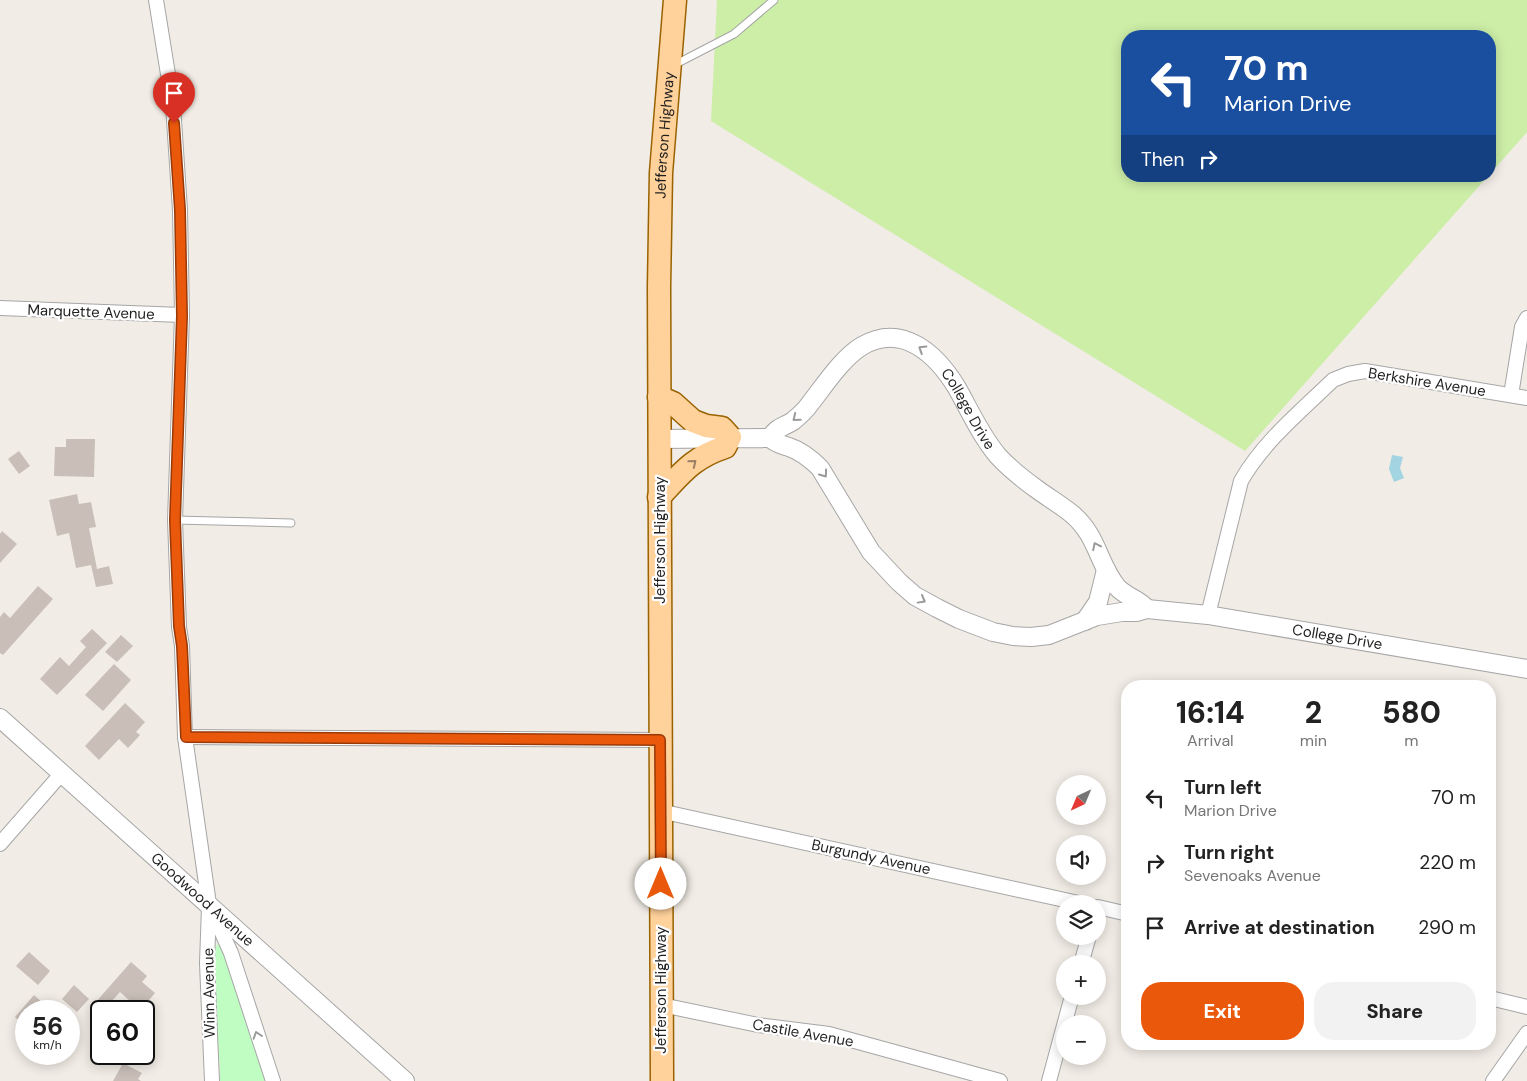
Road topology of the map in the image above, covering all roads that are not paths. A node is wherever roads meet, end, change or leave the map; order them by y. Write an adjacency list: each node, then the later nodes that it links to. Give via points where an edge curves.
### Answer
1 (156, 0): 6 (street, via 173,106 180,210)
2 (675, 0): 4 (main road, Jefferson Highway)
3 (774, 0): 4 (lane, via 734,34)
4 (669, 67): 9 (main road, Jefferson Highway, via 661,173)
5 (0, 308): 6 (street, Marquette Avenue)
6 (182, 316): 15 (street)
7 (1527, 318): 8 (street, via 1522,327)
8 (1511, 395): 10 (street, Berkshire Avenue); 19 (street, Berkshire Avenue, via 1365,371 1333,380 1261,451 1241,481)
9 (659, 397): 11 (main road, Jefferson Highway); 12 (main road, via 673,403 693,421 722,428)
10 (1527, 398)
11 (659, 438): 12 (street, College Drive); 14 (main road, Jefferson Highway)
12 (730, 438): 13 (street, College Drive); 14 (main road, one-way to 12, via 688,466 725,447)
13 (770, 438): 17 (street, College Drive, one-way to 13, via 1085,527 1010,468 989,444 944,369 933,356 905,340 874,340 861,347 848,357 806,409 795,420 776,429); 20 (street, College Drive, one-way to 20, via 776,444 798,451 820,468 871,552 915,596 959,619 1013,636 1049,635)
14 (660, 497): 24 (main road, Jefferson Highway)
15 (175, 520): 16 (lane); 23 (street)
16 (291, 523)
17 (1106, 570): 18 (street, College Drive, via 1125,594 1141,601); 20 (street, via 1098,602)
18 (1147, 609): 19 (street, College Drive); 20 (street, College Drive)
19 (1208, 615): 21 (street, College Drive)
20 (1085, 621)
21 (1527, 669)
22 (0, 718): 25 (street, Goodwood Avenue)
23 (186, 737): 24 (street); 29 (street)
24 (660, 740): 26 (main road, Jefferson Highway)
25 (62, 773): 27 (street); 29 (street, Goodwood Avenue)
26 (660, 811): 28 (street, Burgundy Avenue); 33 (main road, Jefferson Highway)
27 (0, 844)
28 (1056, 898)
29 (209, 904): 37 (street, Winn Avenue, via 207,962); 38 (street, one-way to 29, via 230,953); 39 (street, Goodwood Avenue)
30 (1106, 909): 31 (street)
31 (1121, 912)
32 (1496, 999): 35 (street)
33 (662, 1005): 40 (main road, Jefferson Highway); 41 (street, Castile Avenue, via 758,1025 829,1034)
34 (1070, 1005): 42 (street)
35 (1527, 1007)
36 (1527, 1033): 43 (street)
37 (212, 1081)
38 (272, 1081)
39 (406, 1081)
40 (662, 1081)
41 (1000, 1081)
42 (1049, 1081)
43 (1493, 1081)

